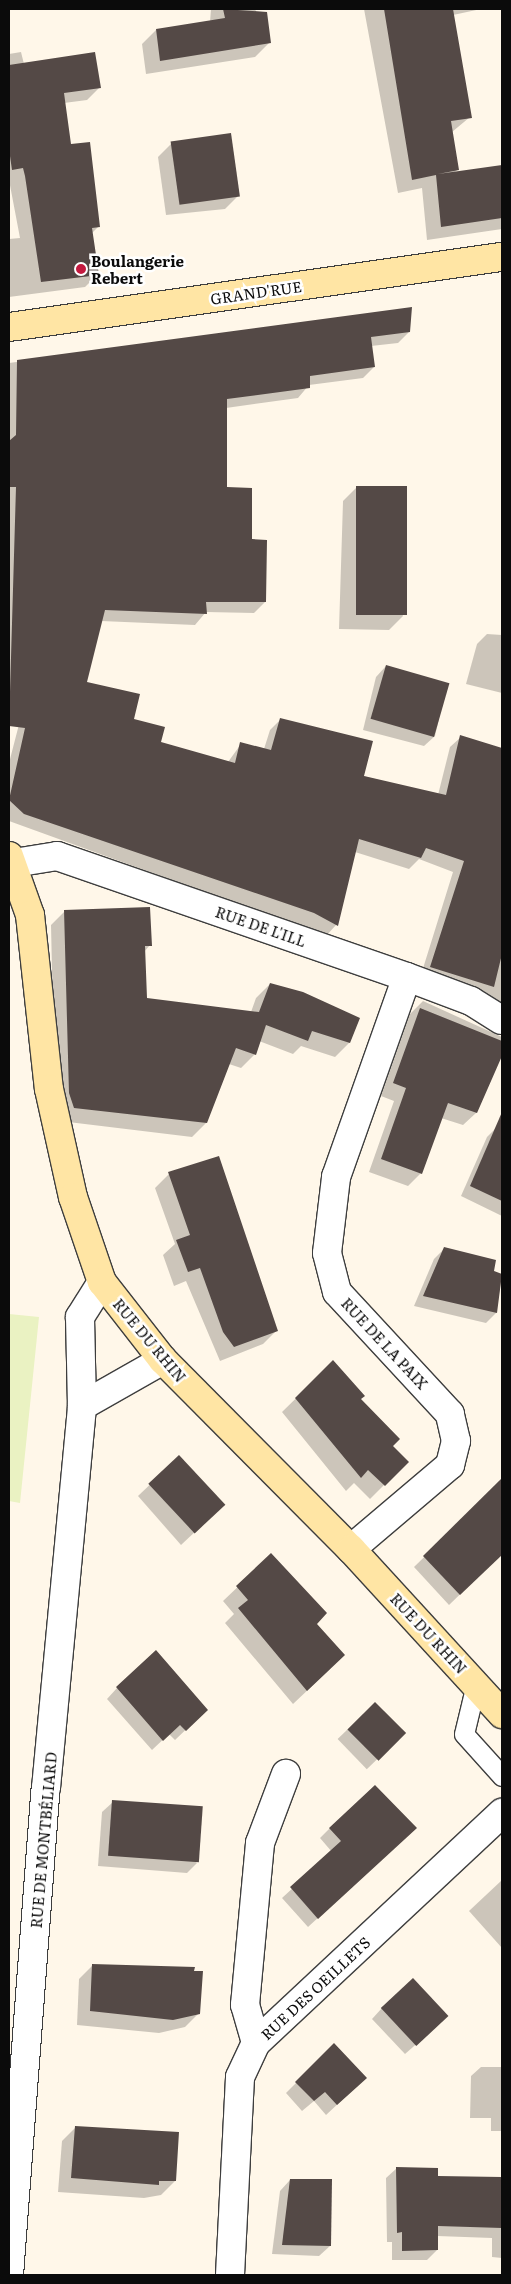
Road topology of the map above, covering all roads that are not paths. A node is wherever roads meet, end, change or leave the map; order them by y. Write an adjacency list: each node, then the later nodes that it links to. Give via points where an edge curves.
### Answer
1 (502, 257): 2 (street, GRAND'RUE)
2 (9, 327)
3 (11, 859): 4 (street, RUE DE L'ILL, via 57,856); 6 (street, RUE DU RHIN, via 30,916 49,1089 73,1197)
4 (407, 977): 5 (street, RUE DE L'ILL, via 471,1001); 9 (street, RUE DE LA PAIX, via 336,1178 326,1253 337,1292 450,1414 456,1441 450,1465)
5 (502, 1020)
6 (102, 1282): 7 (street, RUE DU RHIN); 8 (street, RUE DE MONTBÉLIARD, via 80,1317)
7 (163, 1360): 8 (street); 9 (street, RUE DU RHIN)
8 (82, 1406): 16 (street, RUE DE MONTBÉLIARD, via 46,1788)
9 (351, 1549): 10 (street, RUE DU RHIN)
10 (476, 1684): 11 (street, RUE DU RHIN); 13 (lane, via 464,1734)
11 (502, 1714)
12 (286, 1774): 15 (street, via 260,1843 246,2005)
13 (502, 1776)
14 (502, 1813): 15 (street, RUE DES OEILLETS)
15 (256, 2043): 17 (street, RUE DES OEILLETS, via 240,2077)
16 (9, 2275)
17 (230, 2275)

